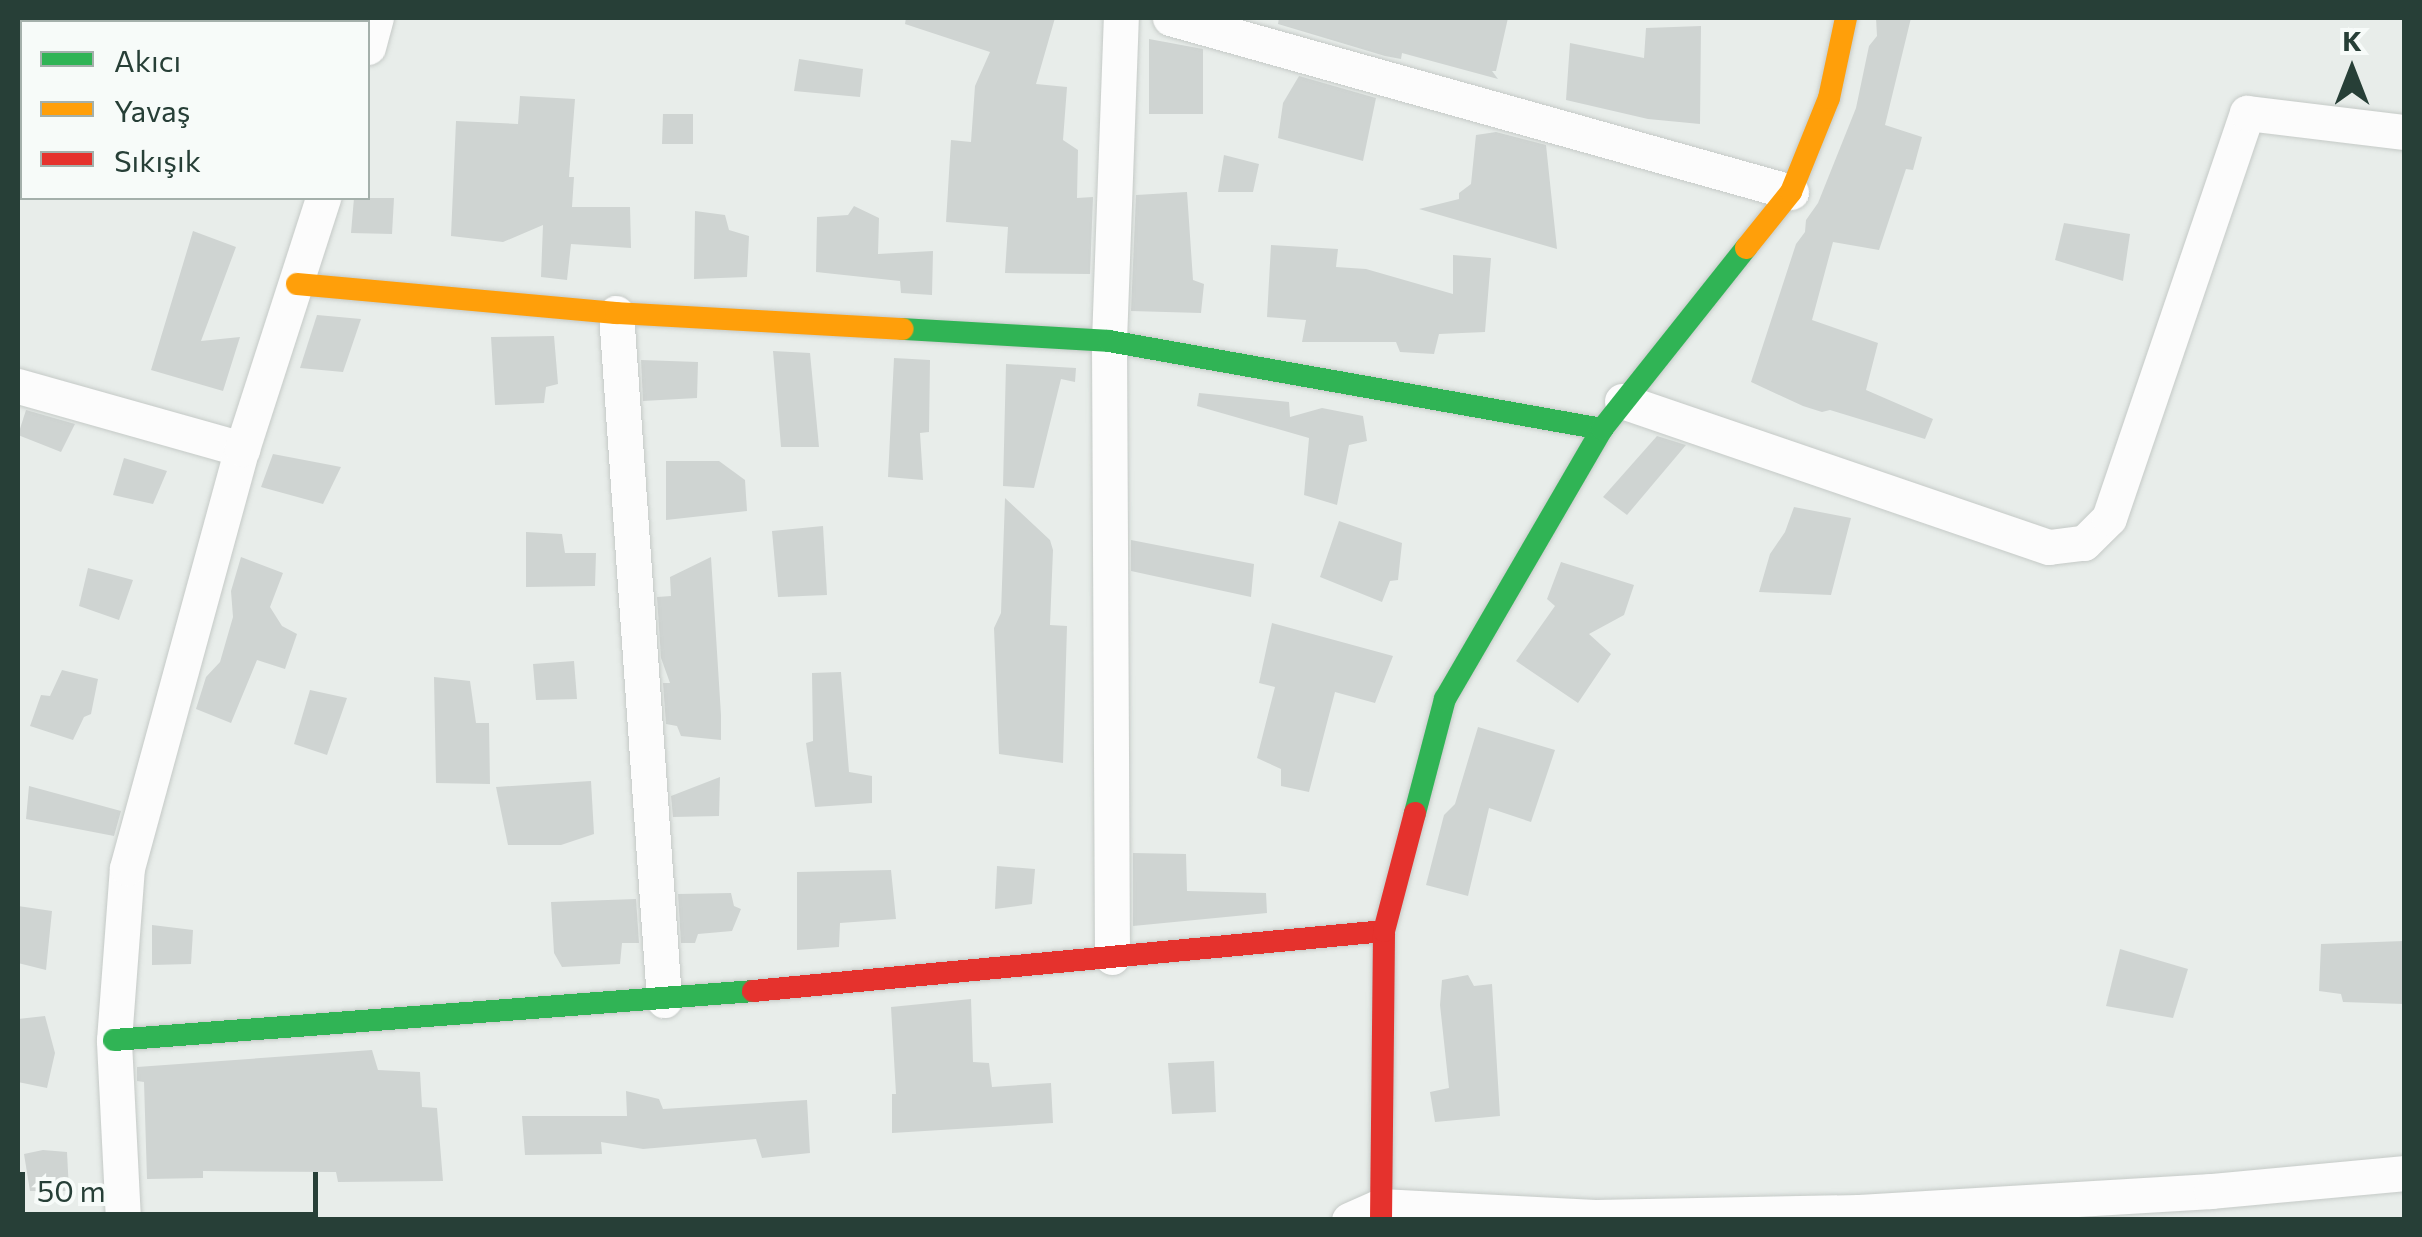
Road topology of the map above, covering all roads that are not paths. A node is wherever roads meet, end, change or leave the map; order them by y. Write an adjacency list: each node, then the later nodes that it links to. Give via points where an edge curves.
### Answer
1 (1120, 18): 9 (street)
2 (1170, 18): 5 (street)
3 (1846, 18): 5 (street, via 1829,98)
4 (2404, 132): 11 (street, via 2247,113 2109,518 2084,543 2049,548)
5 (1791, 192): 11 (street)
6 (321, 200): 7 (street)
7 (297, 284): 8 (street); 12 (street)
8 (616, 313): 9 (street); 15 (street)
9 (1109, 340): 11 (street); 14 (street)
10 (18, 386): 12 (street)
11 (1612, 415): 13 (street, via 1445,699)
12 (242, 449): 16 (street, via 128,868)
13 (1384, 931): 14 (street); 18 (street)
14 (1112, 957): 15 (street)
15 (664, 1000): 16 (street)
16 (114, 1040): 19 (street)
17 (2404, 1173): 18 (street, via 2210,1192 1859,1212)
18 (1370, 1215)
19 (124, 1220)

